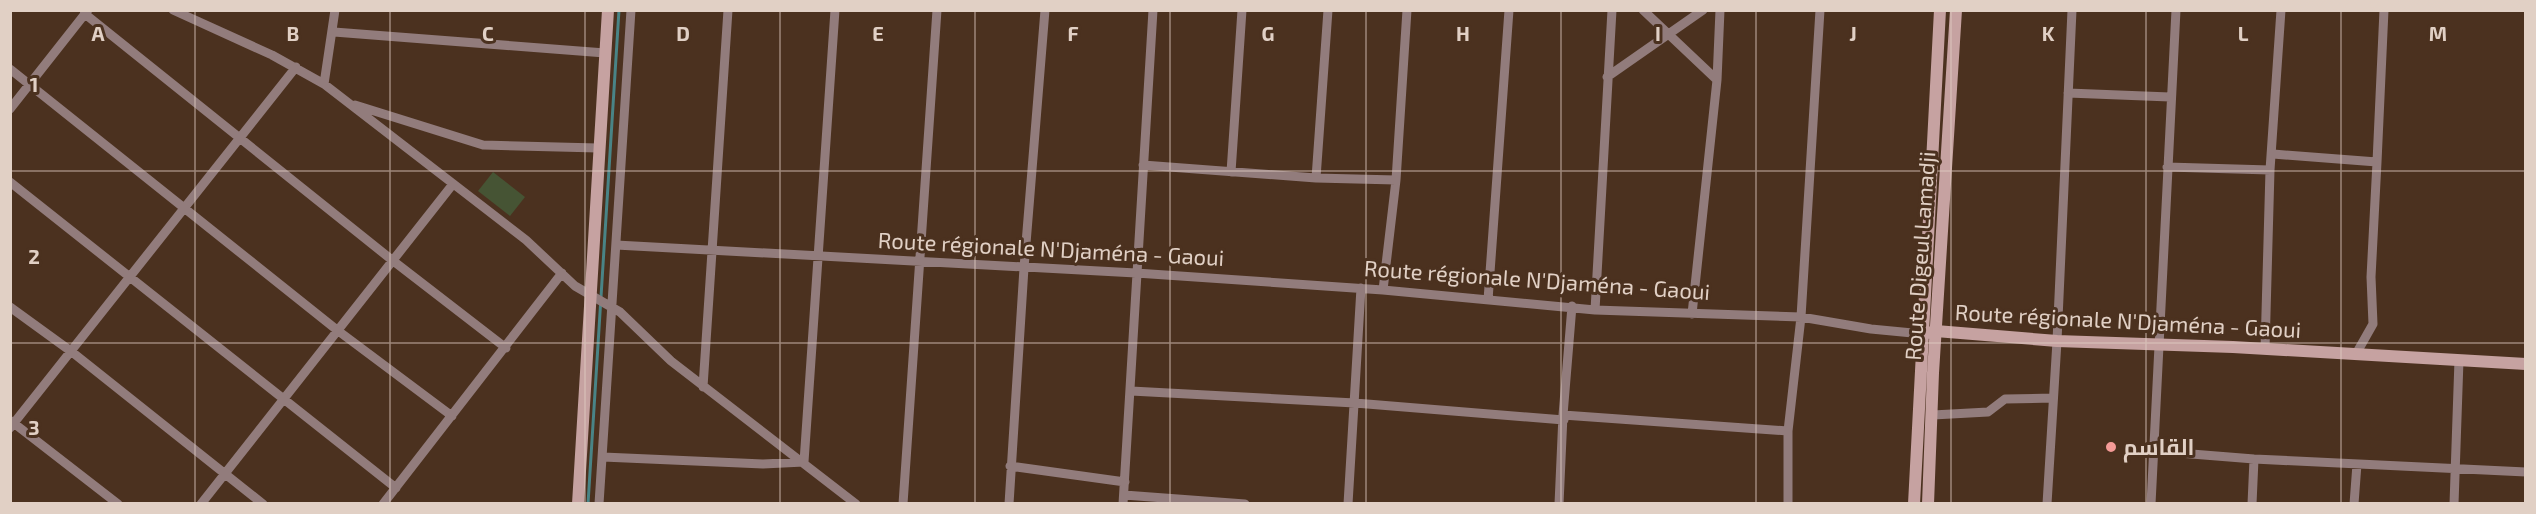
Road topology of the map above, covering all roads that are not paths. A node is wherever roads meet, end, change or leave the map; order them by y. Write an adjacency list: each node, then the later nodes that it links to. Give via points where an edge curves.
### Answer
1 (173, 10): 26 (street)
2 (335, 10): 27 (street)
3 (608, 10): 29 (street)
4 (631, 10): 53 (street)
5 (728, 10): 54 (street)
6 (835, 10): 55 (street)
7 (937, 10): 57 (street)
8 (1045, 10): 58 (street)
9 (1153, 10): 44 (street)
10 (1242, 10): 47 (street)
11 (1328, 10): 48 (street)
12 (1407, 10): 49 (street)
13 (1509, 10): 65 (street)
14 (1612, 10): 32 (street)
15 (1643, 10): 28 (street)
16 (1703, 10): 28 (street)
17 (1720, 10): 33 (street)
18 (1820, 10): 71 (street)
19 (1940, 10): 74 (street, Route Digeul Lamadji)
20 (1956, 10): 73 (street, Route Digeul Lamadji)
21 (2072, 10): 36 (street)
22 (2176, 10): 37 (street)
23 (2281, 10): 42 (street)
24 (2384, 10): 43 (street)
25 (85, 12): 35 (street); 40 (street)
26 (187, 13): 30 (street)
27 (334, 32): 29 (street); 34 (street)
28 (1666, 34): 32 (street); 33 (street)
29 (605, 53): 41 (street)
30 (296, 67): 34 (street); 40 (street)
31 (12, 71): 35 (street)
32 (1607, 77): 69 (street)
33 (1717, 80): 70 (street)
34 (324, 84): 38 (street)
35 (30, 85): 39 (street); 52 (street)
36 (2068, 93): 37 (street); 75 (street)
37 (2170, 97): 45 (street)
38 (347, 102): 41 (street, via 483,145); 51 (street)
39 (10, 109)
40 (240, 137): 52 (street); 56 (street)
41 (598, 148): 64 (street)
42 (2273, 154): 43 (street); 46 (street)
43 (2377, 162): 80 (street, via 2371,277 2373,324)
44 (1143, 165): 47 (street); 60 (street)
45 (2167, 167): 46 (street); 76 (street)
46 (2270, 170): 78 (street)
47 (1232, 172): 48 (street)
48 (1316, 178): 49 (street)
49 (1396, 180): 63 (street)
50 (10, 182): 61 (street)
51 (453, 184): 56 (street); 59 (street, via 539,250)
52 (184, 207): 61 (street); 72 (street)
53 (616, 245): 54 (street, Route régionale N'Djaména - Gaoui); 66 (street)
54 (713, 251): 55 (street, Route régionale N'Djaména - Gaoui); 83 (street)
55 (818, 257): 57 (street, Route régionale N'Djaména - Gaoui); 96 (street)
56 (392, 260): 72 (street); 77 (street)
57 (919, 262): 58 (street, Route régionale N'Djaména - Gaoui); 112 (street)
58 (1024, 268): 60 (street, Route régionale N'Djaména - Gaoui); 98 (street)
59 (562, 273): 64 (street); 77 (street)
60 (1136, 273): 62 (street, Route régionale N'Djaména - Gaoui); 84 (street)
61 (129, 276): 79 (street); 86 (street)
62 (1361, 288): 63 (street, Route régionale N'Djaména - Gaoui); 87 (street)
63 (1383, 290): 65 (street, Route régionale N'Djaména - Gaoui)
64 (592, 296): 66 (street); 109 (street)
65 (1488, 300): 67 (street, Route régionale N'Djaména - Gaoui)
66 (610, 305): 83 (street); 94 (street)
67 (1572, 306): 69 (street, Route régionale N'Djaména - Gaoui); 90 (street)
68 (10, 307): 79 (street)
69 (1595, 310): 70 (street, Route régionale N'Djaména - Gaoui)
70 (1692, 314): 71 (street, Route régionale N'Djaména - Gaoui)
71 (1801, 317): 74 (street, Route régionale N'Djaména - Gaoui); 92 (street)
72 (338, 330): 86 (street); 89 (street)
73 (1936, 331): 74 (street, Route régionale N'Djaména - Gaoui); 75 (street, Route régionale N'Djaména - Gaoui); 88 (street, Route Digeul Lamadji)
74 (1923, 334): 118 (street, Route Digeul Lamadji)
75 (2057, 341): 76 (street, Route régionale N'Djaména - Gaoui); 85 (street)
76 (2158, 344): 78 (street, Route régionale N'Djaména - Gaoui); 93 (street)
77 (506, 348): 89 (street)
78 (2265, 349): 80 (street, Route régionale N'Djaména - Gaoui)
79 (72, 352): 91 (street); 101 (street)
80 (2356, 354): 81 (street, Route régionale N'Djaména - Gaoui)
81 (2459, 360): 82 (street, Route régionale N'Djaména - Gaoui); 99 (street)
82 (2526, 364)
83 (703, 387): 96 (street)
84 (1131, 391): 87 (street); 102 (street)
85 (2053, 398): 88 (street, via 2005,399 1988,412); 120 (street)
86 (285, 399): 101 (street); 103 (street)
87 (1355, 403): 90 (street); 115 (street)
88 (1933, 415): 119 (street, Route Digeul Lamadji)
89 (452, 416): 103 (street)
90 (1563, 417): 92 (street); 116 (street)
91 (12, 424): 105 (street)
92 (1788, 431): 117 (street)
93 (2154, 451): 95 (street); 121 (street)
94 (603, 457): 96 (street, via 763,464); 110 (street)
95 (2254, 459): 97 (street); 122 (street)
96 (804, 462): 111 (street)
97 (2357, 464): 99 (street); 123 (street)
98 (1010, 466): 102 (street); 113 (street)
99 (2456, 468): 100 (street); 124 (street)
100 (2526, 472)
101 (223, 473): 106 (street); 107 (street)
102 (1125, 482): 104 (street)
103 (396, 488): 108 (street)
104 (1123, 499): 114 (street)
105 (118, 504)
106 (201, 504)
107 (263, 504)
108 (383, 504)
109 (578, 504)
110 (599, 504)
111 (856, 504)
112 (903, 504)
113 (1009, 504)
114 (1245, 504)
115 (1348, 504)
116 (1559, 504)
117 (1788, 504)
118 (1914, 504)
119 (1928, 504)
120 (2047, 504)
121 (2151, 504)
122 (2252, 504)
123 (2354, 504)
124 (2454, 504)

